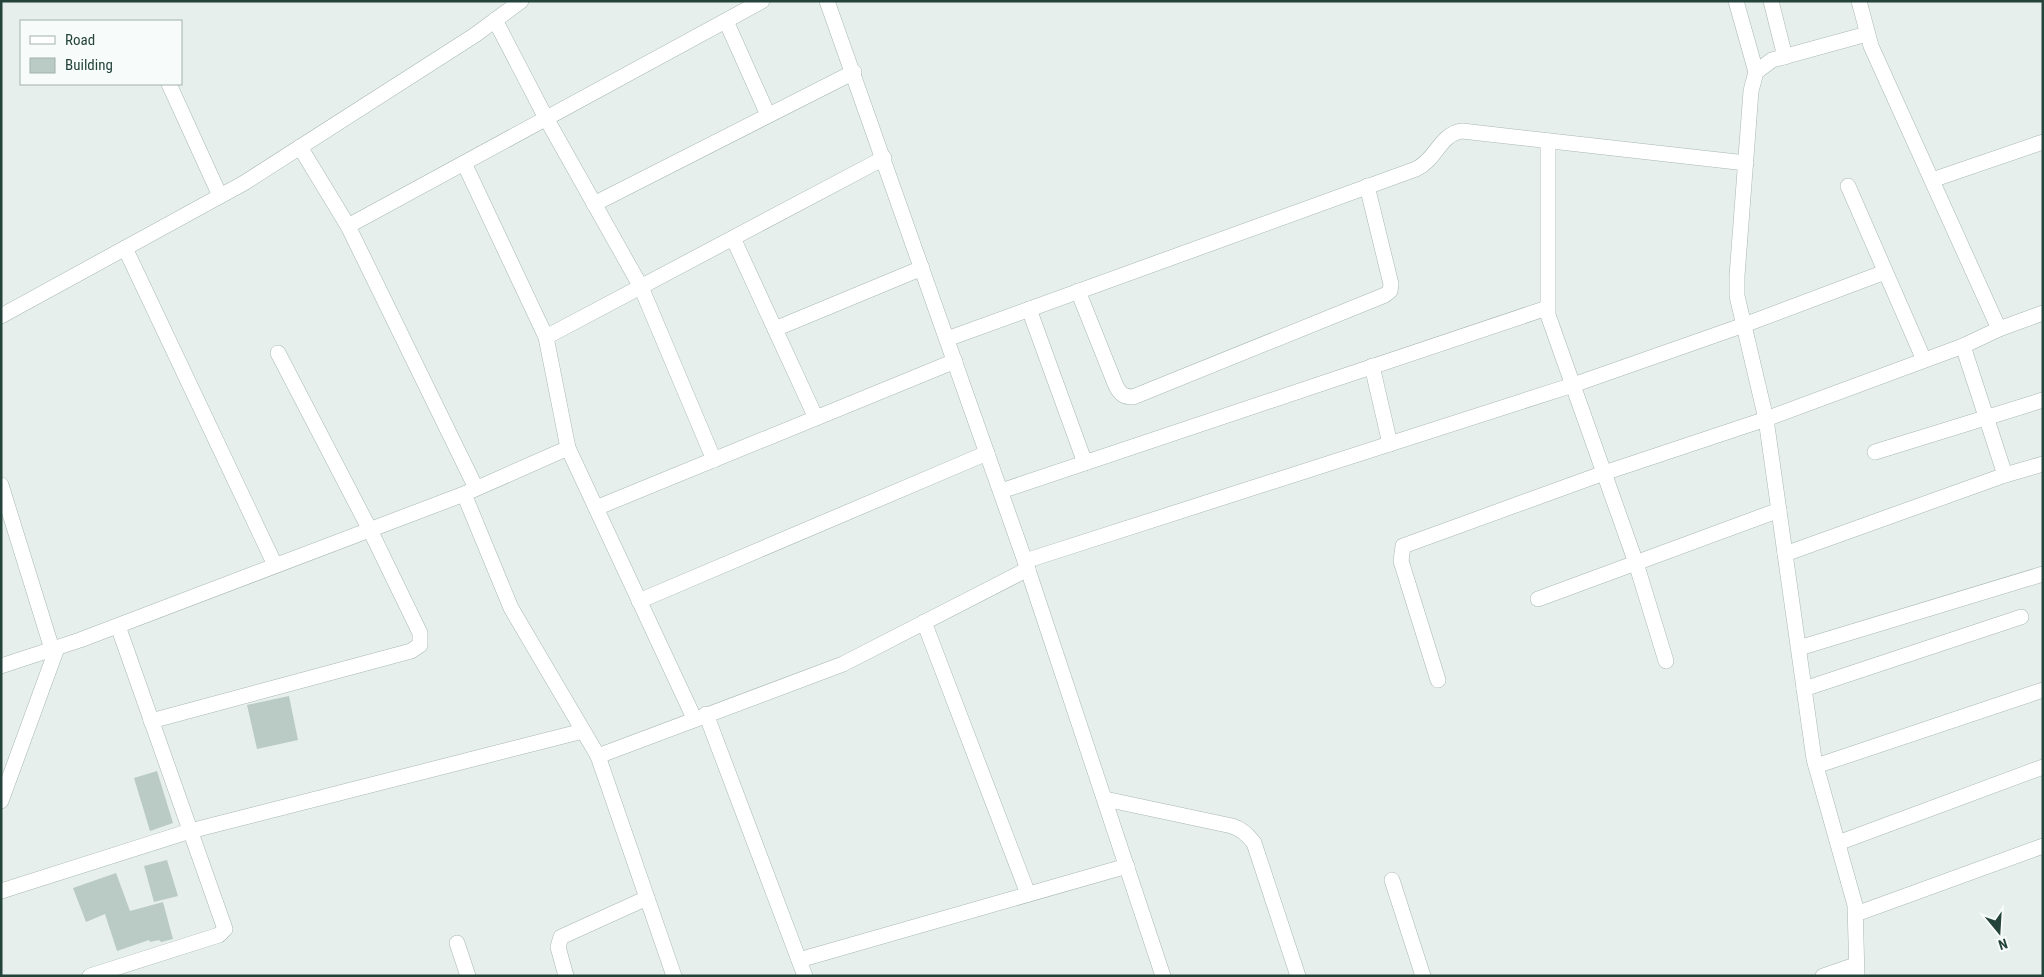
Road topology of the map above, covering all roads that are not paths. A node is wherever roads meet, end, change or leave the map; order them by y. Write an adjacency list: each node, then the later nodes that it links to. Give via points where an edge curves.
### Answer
1 (521, 1): 7 (street)
2 (762, 1): 8 (street)
3 (827, 1): 11 (street)
4 (1736, 1): 12 (street)
5 (1771, 1): 10 (street)
6 (1859, 1): 9 (street)
7 (495, 20): 15 (street); 18 (street)
8 (726, 21): 14 (street); 15 (street)
9 (1867, 34): 10 (street); 22 (street)
10 (1785, 57): 12 (street, via 1772,60)
11 (854, 72): 14 (street); 19 (street)
12 (1756, 72): 21 (street, via 1751,91)
13 (169, 85): 25 (street)
14 (768, 115): 26 (street)
15 (546, 118): 20 (street); 26 (street)
16 (1548, 141): 21 (street); 23 (street, via 1453,132 1424,165); 34 (street)
17 (2043, 142): 22 (street)
18 (300, 147): 25 (street); 27 (street)
19 (884, 158): 28 (street); 30 (street)
20 (464, 163): 27 (street); 41 (street)
21 (1746, 163): 38 (street, via 1736,287)
22 (1932, 180): 40 (street)
23 (1367, 186): 33 (street); 33 (street, via 1391,284 1385,295 1133,397 1126,397 1116,386)
24 (1848, 186): 31 (street)
25 (220, 196): 29 (street)
26 (594, 204): 32 (street)
27 (348, 226): 63 (street)
28 (732, 238): 32 (street); 39 (street)
29 (125, 248): 37 (street); 71 (street)
30 (922, 268): 39 (street); 42 (street)
31 (1885, 272): 38 (street); 45 (street)
32 (641, 287): 41 (street); 57 (street)
33 (1078, 291): 35 (street)
34 (1546, 308): 47 (street); 48 (street)
35 (1029, 309): 42 (street); 58 (street)
36 (2043, 313): 40 (street)
37 (1, 316)
38 (1744, 325): 48 (street); 52 (street)
39 (775, 329): 50 (street)
40 (1999, 329): 43 (street)
41 (546, 338): 54 (street)
42 (947, 339): 46 (street)
43 (1963, 346): 45 (street); 51 (street)
44 (278, 353): 67 (street)
45 (1924, 360): 52 (street)
46 (955, 361): 50 (street); 56 (street)
47 (1372, 366): 53 (street); 58 (street)
48 (1573, 385): 53 (street); 60 (street)
49 (2043, 400): 51 (street)
50 (816, 418): 57 (street)
51 (1986, 418): 55 (street); 61 (street)
52 (1766, 419): 60 (street); 66 (street)
53 (1390, 444): 70 (street)
54 (568, 448): 63 (street); 65 (street)
55 (1874, 452)
56 (987, 453): 64 (street); 74 (street)
57 (714, 460): 65 (street)
58 (1085, 463): 64 (street)
59 (2043, 464): 61 (street)
60 (1604, 473): 69 (street); 82 (street, via 1403,546 1401,561)
61 (2005, 475): 68 (street)
62 (1, 485): 78 (street)
63 (470, 491): 67 (street); 87 (street, via 511,608)
64 (1001, 491): 70 (street)
65 (596, 508): 74 (street)
66 (1779, 510): 68 (street); 69 (street)
67 (370, 530): 71 (street); 86 (street, via 420,633 422,639 416,649)
68 (1786, 554): 79 (street)
69 (1636, 563): 73 (street); 80 (street)
70 (1027, 565): 76 (street); 92 (street)
71 (276, 566): 77 (street)
72 (2043, 574): 79 (street)
73 (1538, 599)
74 (639, 601): 85 (street)
75 (2021, 617): 83 (street)
76 (924, 622): 85 (street, via 843,664); 100 (street)
77 (118, 626): 78 (street); 86 (street)
78 (55, 648): 81 (street); 91 (street)
79 (1799, 648): 83 (street)
80 (1666, 662)
81 (1, 666)
82 (1438, 680)
83 (1804, 689): 89 (street)
84 (2043, 690): 89 (street)
85 (700, 716): 88 (street); 104 (street)
86 (151, 721): 94 (street)
87 (583, 731): 88 (street); 94 (street)
88 (598, 756): 101 (street)
89 (1816, 766): 95 (street)
90 (2043, 767): 95 (street)
91 (5, 780): 93 (street)
92 (1105, 799): 97 (street); 112 (street, via 1232,826 1248,836 1254,843)
93 (1, 801)
94 (190, 831): 99 (street); 106 (street, via 225,926 222,933)
95 (1838, 843): 102 (street)
96 (2043, 846): 102 (street)
97 (1127, 866): 100 (street); 111 (street)
98 (1392, 880): 113 (street)
99 (1, 891)
100 (1028, 894): 104 (street)
101 (647, 898): 108 (street, via 560,938 558,947); 109 (street)
102 (1856, 914): 105 (street)
103 (458, 942): 107 (street)
104 (799, 960): 110 (street)
105 (1856, 970): 114 (street)
106 (90, 976)
107 (468, 976)
108 (566, 976)
109 (674, 976)
110 (805, 976)
111 (1163, 976)
112 (1298, 976)
113 (1422, 976)
114 (1823, 976)

